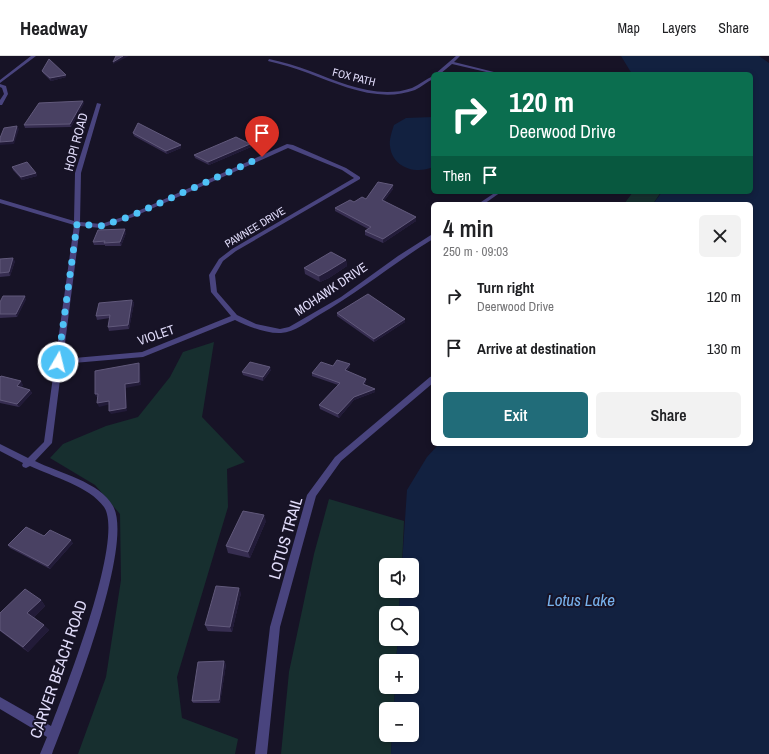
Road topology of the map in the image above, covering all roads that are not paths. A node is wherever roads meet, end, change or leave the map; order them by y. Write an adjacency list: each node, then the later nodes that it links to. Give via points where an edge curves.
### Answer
1 (34, 56): 8 (street)
2 (458, 56): 4 (street)
3 (269, 60): 7 (street, FOX PATH, via 281,62 341,85 385,93 406,91 425,84)
4 (450, 62): 5 (street); 6 (street)
5 (438, 72)
6 (492, 72)
7 (431, 79)
8 (0, 82)
9 (0, 85): 10 (street, via 6,94)
10 (0, 104)
11 (99, 104): 15 (street, HOPI ROAD, via 78,174)
12 (496, 194): 14 (lane)
13 (0, 201): 15 (street)
14 (484, 202)
15 (77, 224): 17 (street, PAWNEE DRIVE, via 101,226 131,216 287,146 344,169 358,178 221,260 212,276 214,292); 18 (street, HOPI ROAD)
16 (431, 237): 17 (street, MOHAWK DRIVE, via 400,256 343,298 292,329 254,326)
17 (235, 317): 18 (street, VIOLET, via 143,354)
18 (58, 362): 21 (street, HOPI ROAD, via 48,443)
19 (431, 381): 25 (street, LOTUS TRAIL, via 338,459 312,495 275,627)
20 (0, 447): 21 (street, CARVER BEACH ROAD)
21 (28, 464): 23 (street, CARVER BEACH ROAD, via 77,482 95,493 110,508 113,522 112,552 88,640)
22 (0, 703): 23 (street)
23 (53, 734): 24 (street, CARVER BEACH ROAD)
24 (46, 754)
25 (260, 754)

